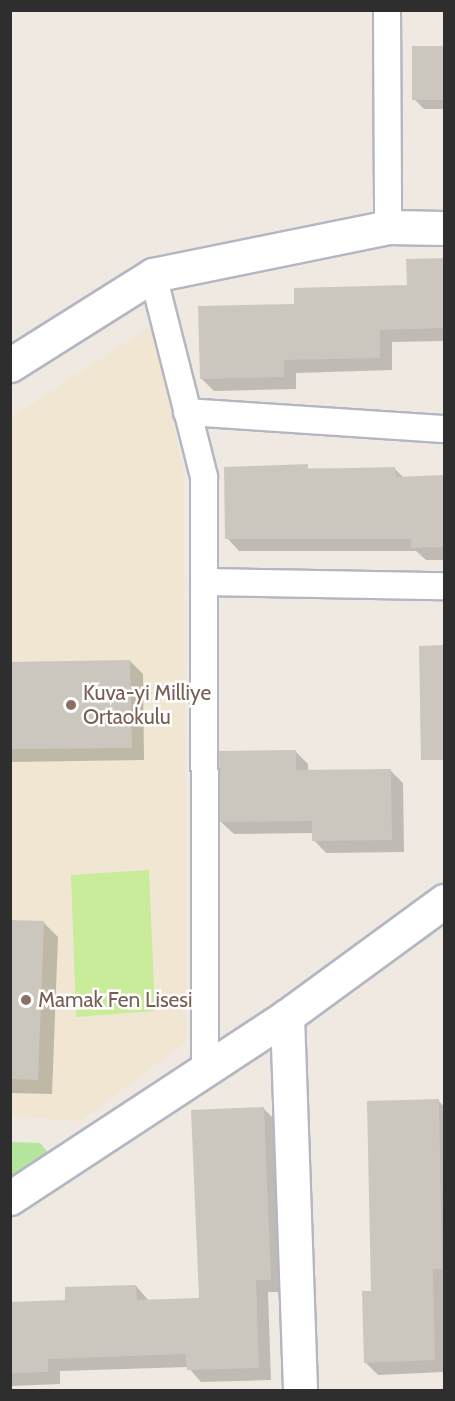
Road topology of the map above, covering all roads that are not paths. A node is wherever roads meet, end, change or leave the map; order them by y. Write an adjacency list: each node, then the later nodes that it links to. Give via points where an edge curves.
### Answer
1 (387, 10): 2 (street)
2 (388, 227): 3 (street); 4 (street)
3 (444, 228)
4 (153, 275): 5 (street); 6 (street)
5 (10, 365)
6 (187, 412): 7 (street); 8 (street, via 204,477)
7 (444, 429)
8 (204, 582): 9 (street); 12 (street)
9 (444, 586)
10 (444, 901): 11 (street)
11 (287, 1016): 12 (street); 14 (street)
12 (206, 1070): 13 (street)
13 (10, 1198)
14 (300, 1390)

